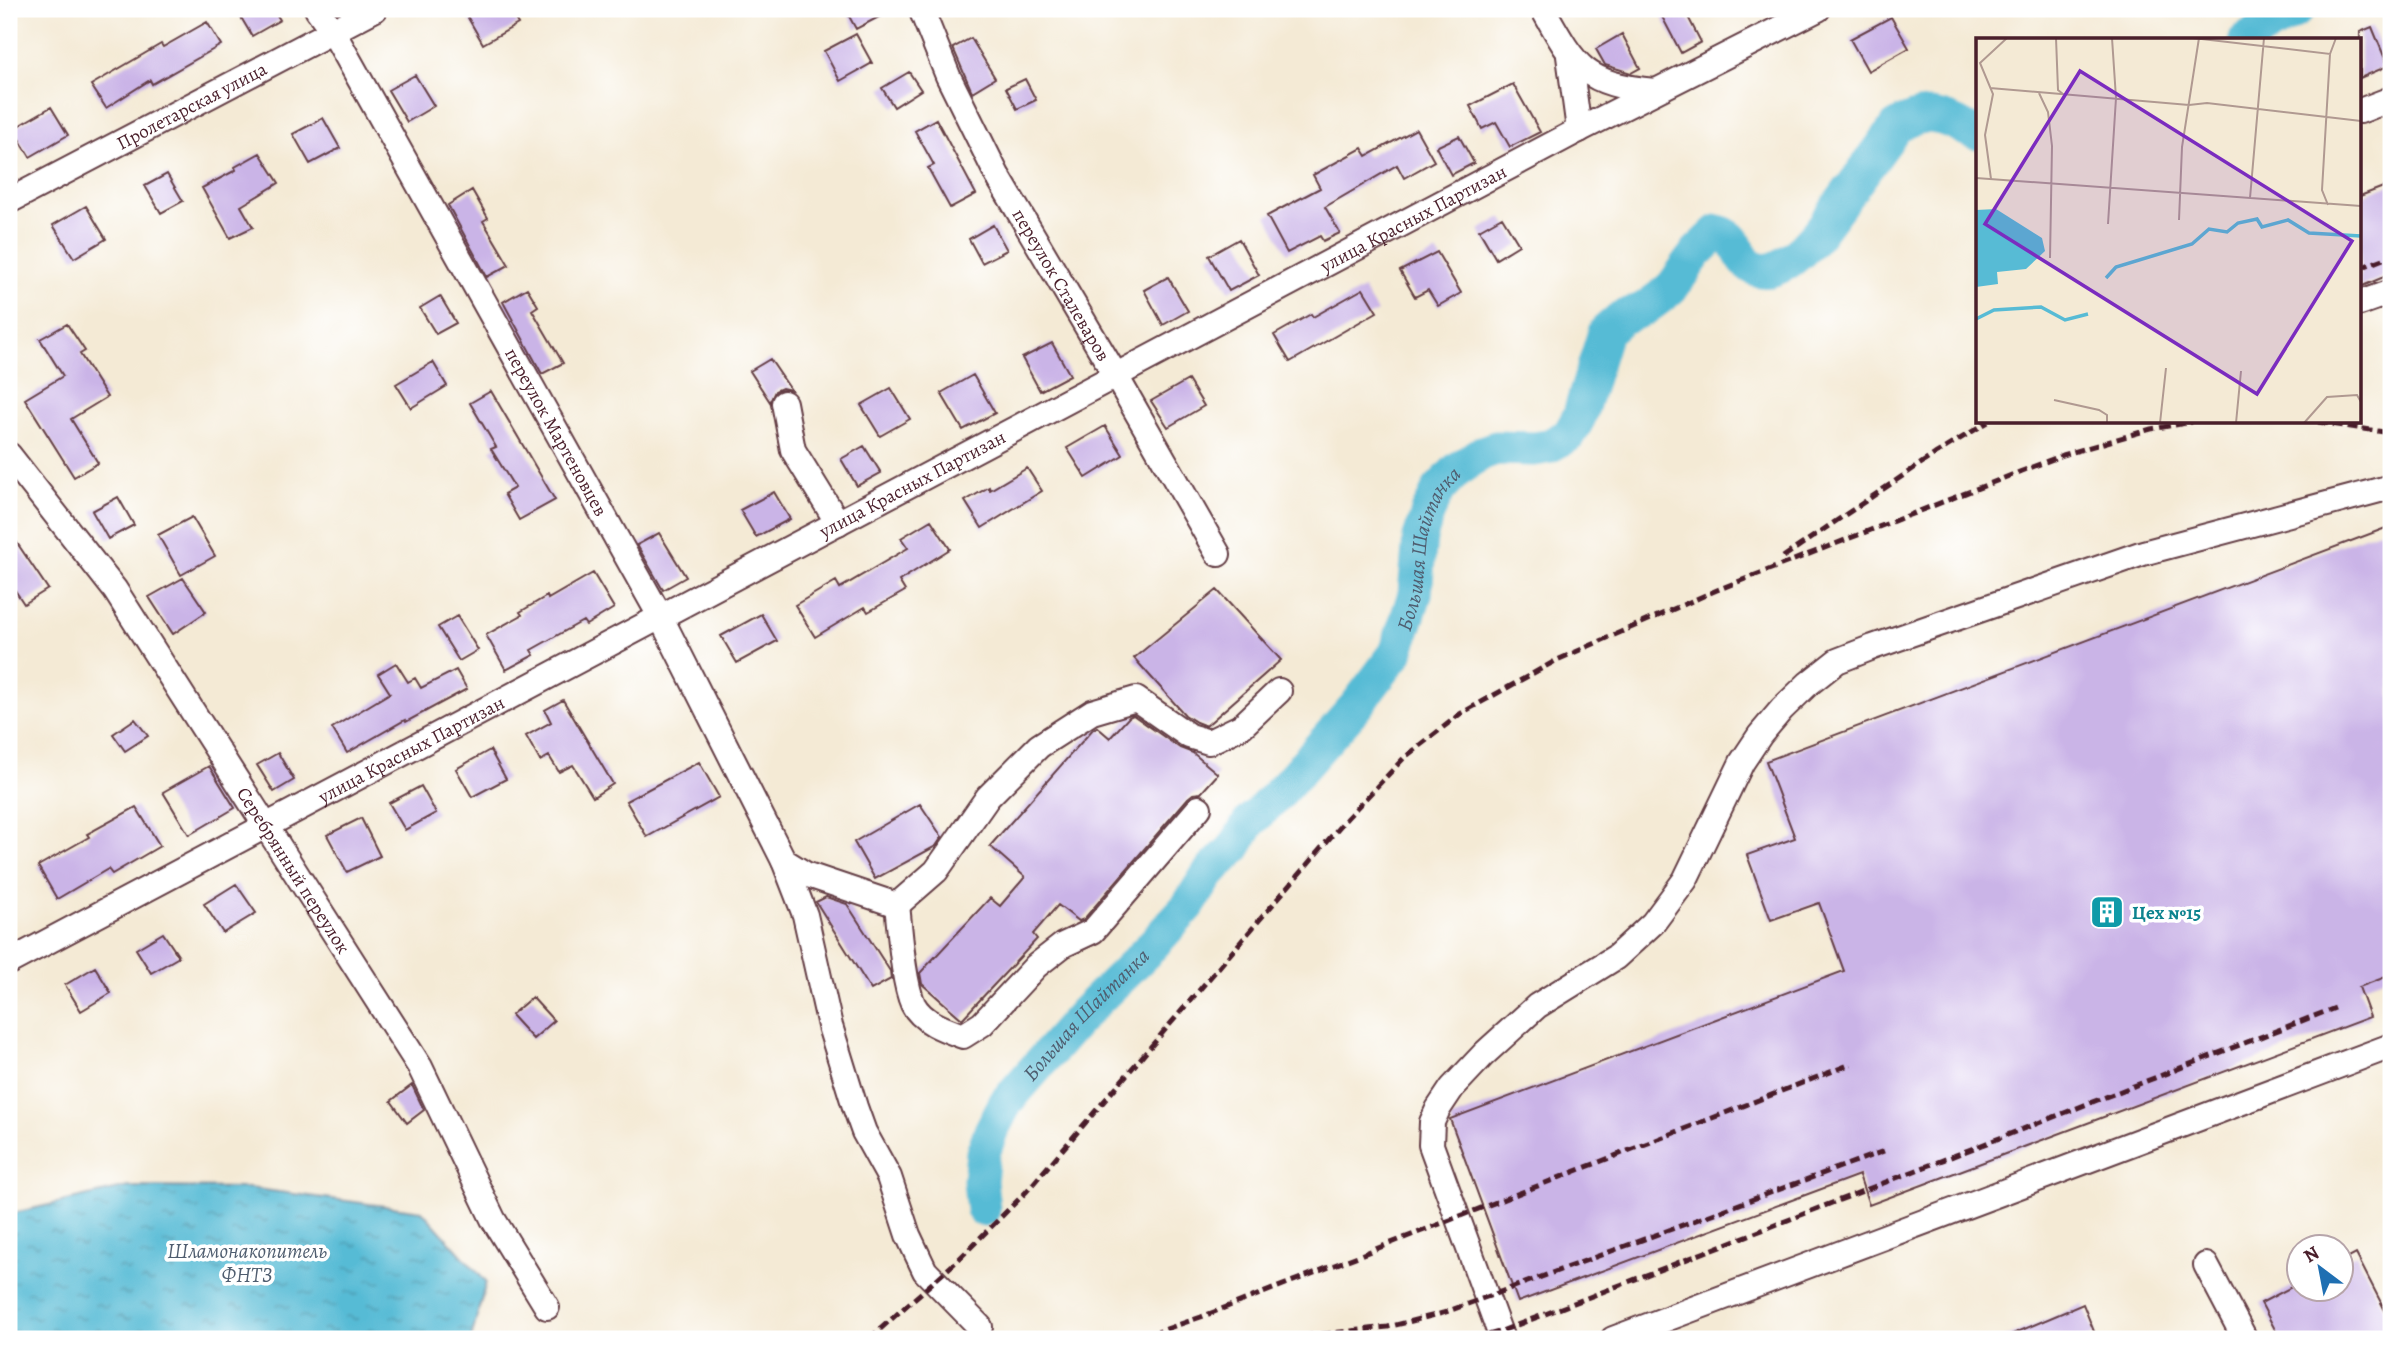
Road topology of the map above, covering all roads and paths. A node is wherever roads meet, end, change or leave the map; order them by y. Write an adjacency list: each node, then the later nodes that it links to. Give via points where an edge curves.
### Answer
1 (317, 9): 6 (street, переулок Мартеновцев)
2 (375, 9): 6 (street, Пролетарская улица)
3 (921, 9): 15 (street, переулок Сталеваров, via 997,175)
4 (1543, 9): 7 (street)
5 (1818, 9): 8 (street, улица Красных Партизан)
6 (332, 30): 12 (street, Пролетарская улица); 21 (street, переулок Мартеновцев)
7 (1569, 55): 8 (street, via 1593,76 1622,88); 11 (street)
8 (1656, 91): 11 (street, улица Красных Партизан)
9 (2391, 99): 10 (street)
10 (2362, 110)
11 (1579, 130): 15 (street, улица Красных Партизан)
12 (9, 201)
13 (2391, 292): 14 (street)
14 (2362, 302)
15 (1116, 376): 19 (street, улица Красных Партизан); 20 (street, переулок Сталеваров)
16 (784, 403): 19 (street, via 793,450)
17 (9, 455): 24 (street, Серебрянный переулок, via 115,590)
18 (2391, 487): 32 (street, via 2143,552 1837,661 1808,684 1754,744 1685,880 1653,923 1616,957 1512,1027 1452,1088 1438,1109 1431,1145)
19 (838, 523): 21 (street, улица Красных Партизан)
20 (1217, 554)
21 (660, 616): 24 (street, улица Красных Партизан); 25 (street, переулок Мартеновцев)
22 (1279, 691): 26 (street, via 1242,726 1209,742 1189,736 1136,699 1092,712 1039,746 988,797 936,871)
23 (1199, 808): 26 (street, via 1093,931 1063,945 1036,966 982,1024 963,1036 935,1026 914,1005)
24 (265, 825): 27 (street, улица Красных Партизан); 30 (street, Серебрянный переулок, via 420,1067 493,1219)
25 (784, 861): 26 (street, via 804,874); 31 (street, переулок Мартеновцев, via 805,915 830,1026 864,1132 889,1177 925,1271)
26 (897, 905)
27 (9, 962)
28 (2391, 1046): 33 (street)
29 (2206, 1265): 34 (street)
30 (547, 1307)
31 (980, 1327)
32 (1502, 1339)
33 (1613, 1339)
34 (2245, 1339)

